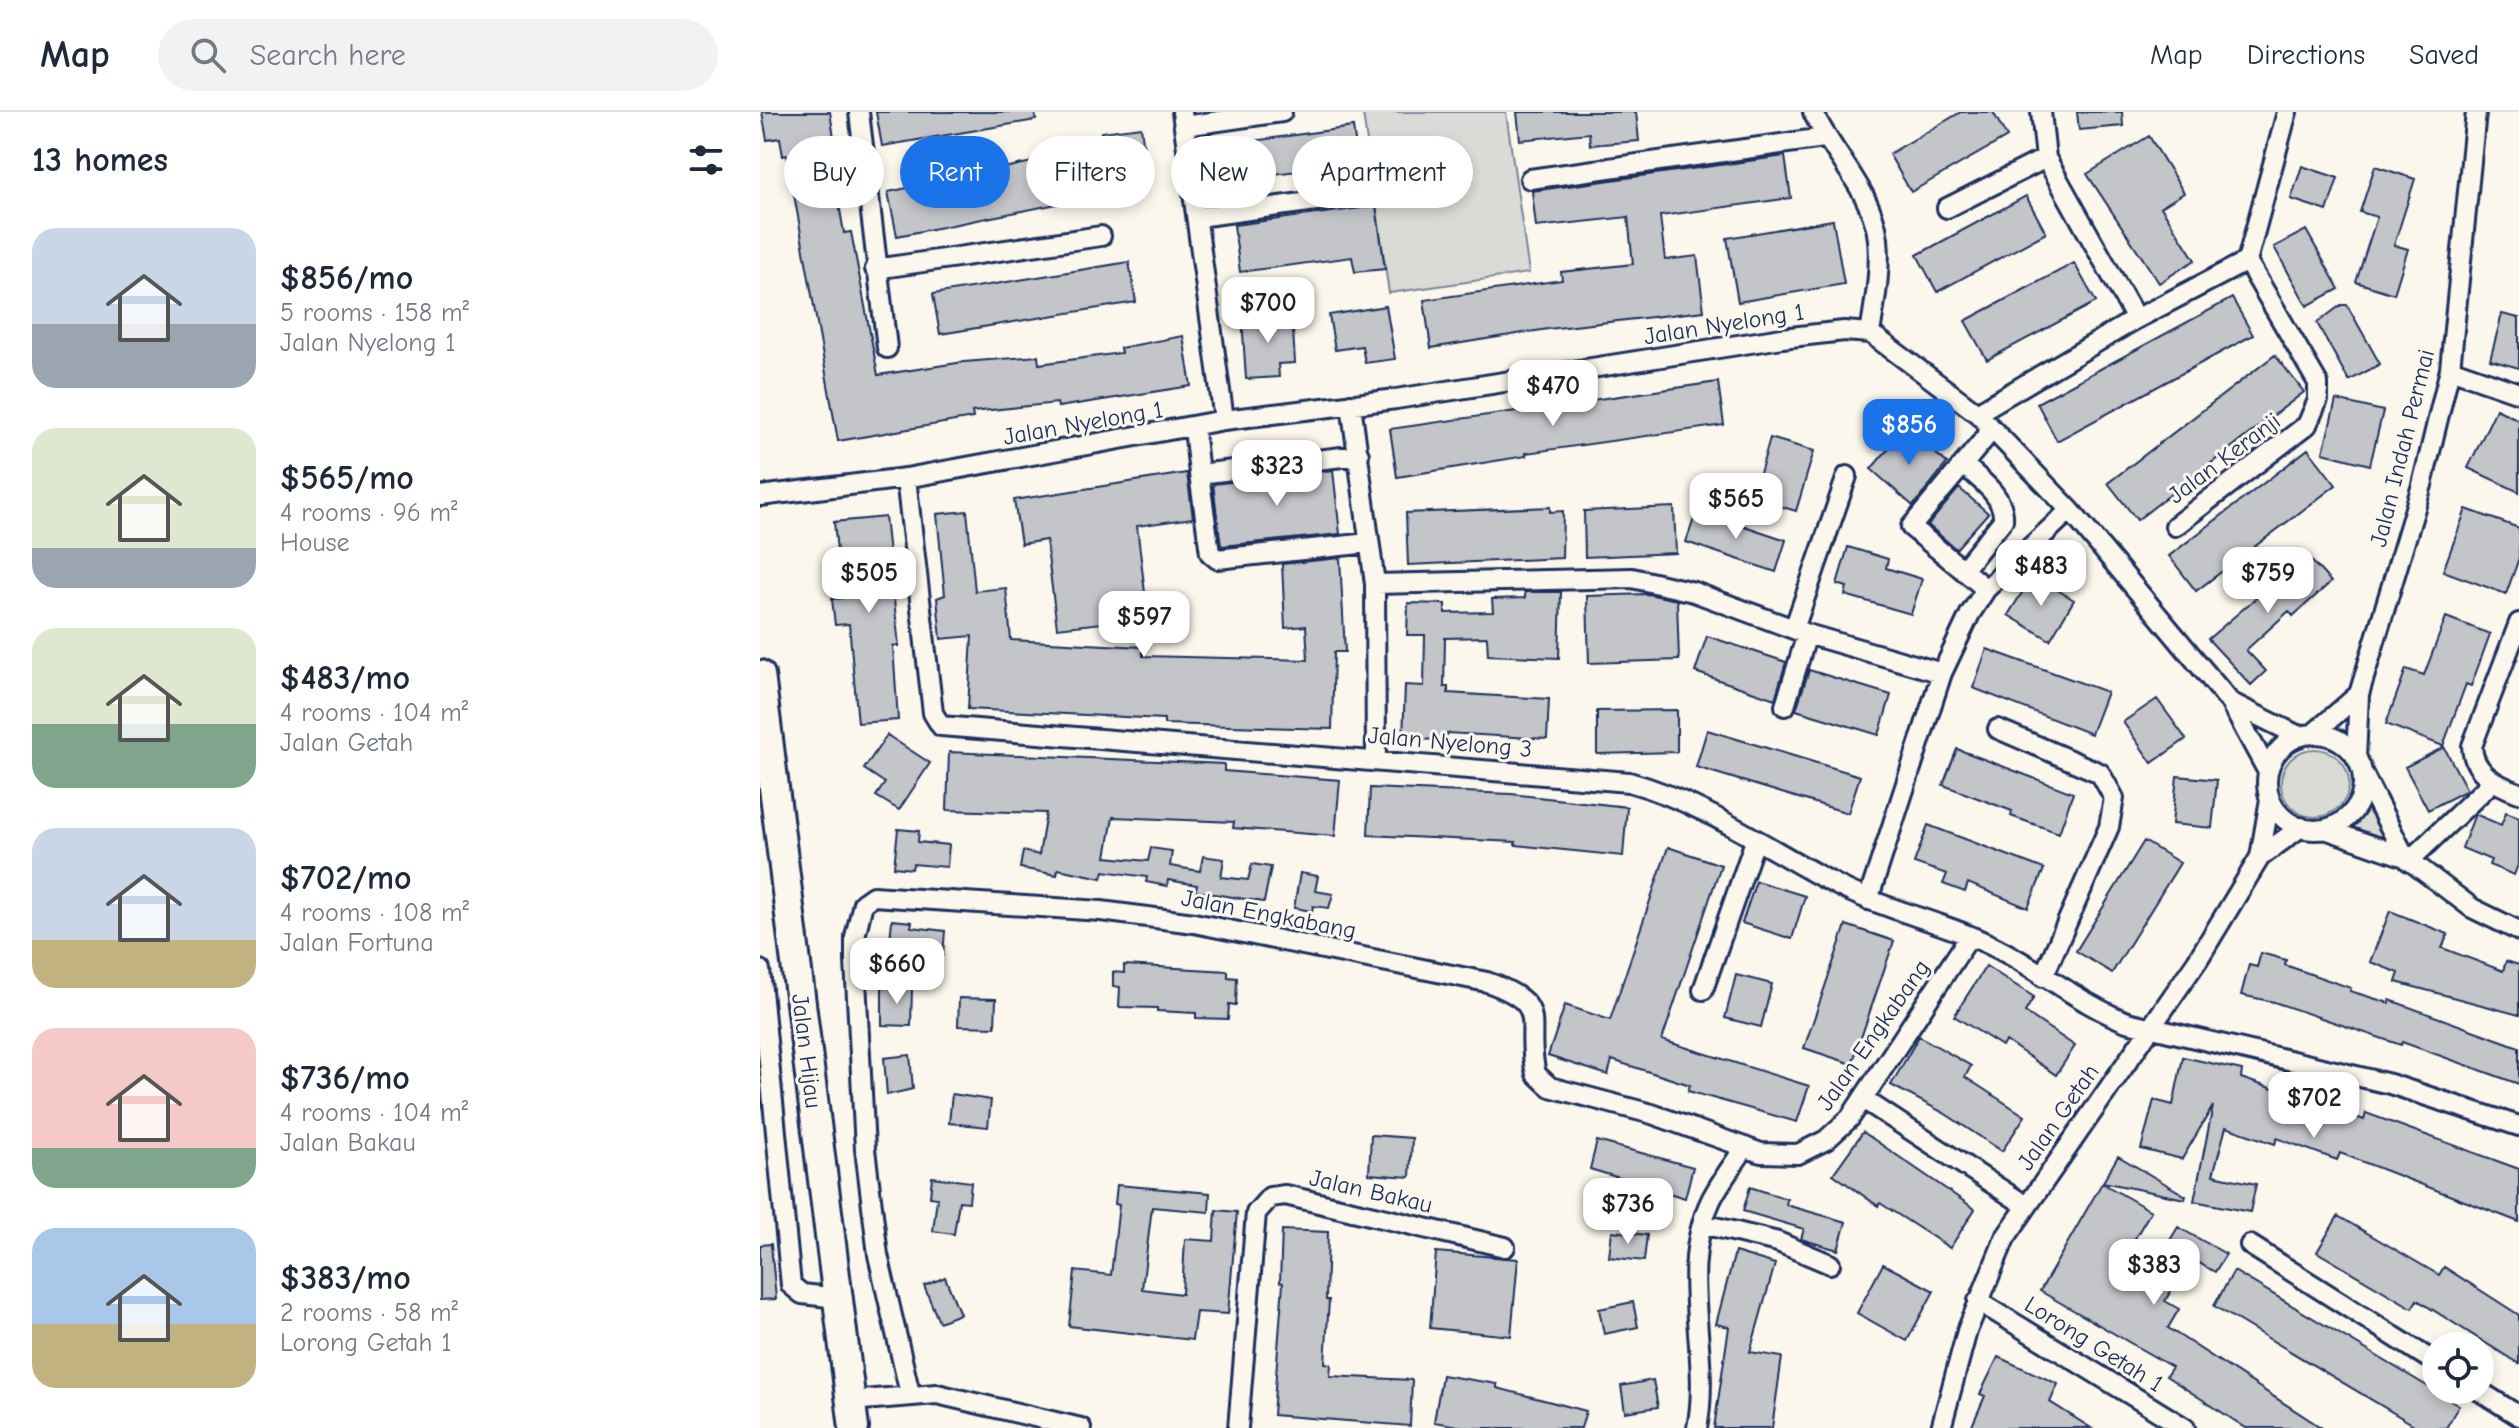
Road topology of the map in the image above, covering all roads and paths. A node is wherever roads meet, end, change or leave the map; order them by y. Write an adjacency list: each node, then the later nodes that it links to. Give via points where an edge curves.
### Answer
1 (859, 112): 17 (street)
2 (1282, 112): 7 (street)
3 (1813, 112): 9 (street)
4 (2041, 112): 10 (street)
5 (2287, 112): 16 (street)
6 (2476, 112): 21 (street, Jalan Indah Permai)
7 (1217, 116): 8 (street)
8 (1183, 119): 14 (street)
9 (1824, 138): 11 (street); 19 (street, via 1870,211 1878,236)
10 (2046, 158): 13 (street); 18 (street)
11 (1530, 179)
12 (1292, 204): 14 (street)
13 (1947, 208)
14 (1198, 217): 25 (street)
15 (1101, 236): 17 (street)
16 (2247, 261): 18 (street); 35 (street, Jalan Keranji, via 2318,383 2318,400 2307,425)
17 (875, 269): 20 (street)
18 (2136, 319): 24 (street)
19 (1870, 333): 23 (street, Jalan Nyelong 1, via 1812,333); 24 (street)
20 (887, 348)
21 (2450, 369): 22 (street); 44 (street, Jalan Indah Permai, via 2422,485)
22 (2519, 393)
23 (1351, 404): 25 (street, Jalan Nyelong 1); 28 (street)
24 (1977, 413): 27 (street)
25 (1224, 420): 26 (street, Jalan Nyelong 1)
26 (1194, 428): 30 (street); 32 (street, Jalan Nyelong 1)
27 (1991, 431): 29 (street); 34 (street)
28 (1359, 455): 30 (street); 36 (street)
29 (1964, 465): 37 (street, via 1995,495 2004,513); 37 (street, via 1911,527)
30 (1199, 474): 36 (street, via 1210,553 1217,559)
31 (1847, 476): 41 (street)
32 (906, 478): 33 (street, Jalan Nyelong 1); 50 (street, Jalan Nyelong 3, via 933,713 941,726)
33 (760, 496)
34 (2070, 510): 39 (street); 45 (street)
35 (2175, 526)
36 (1369, 543): 38 (street)
37 (1963, 570): 39 (street)
38 (1375, 584): 41 (street, via 1632,578 1694,592); 50 (street)
39 (1986, 589): 42 (street)
40 (2519, 623): 53 (street, via 2472,746)
41 (1800, 631): 42 (street); 46 (street)
42 (1942, 673): 61 (street)
43 (760, 675): 49 (main road, Jalan Hijau)
44 (2359, 694): 48 (street); 51 (street, Jalan Indah Permai)
45 (2230, 702): 48 (street); 52 (street)
46 (1785, 706)
47 (1998, 729): 65 (street, via 2100,773 2114,798 2109,827)
48 (2306, 735): 51 (street, via 2340,741); 52 (street, via 2277,753)
49 (765, 760): 77 (main road, Jalan Hijau)
50 (1376, 760): 58 (street, Jalan Nyelong 3, via 1629,782 1694,805)
51 (2358, 763): 57 (street, via 2358,803 2339,824); 60 (street)
52 (2268, 772): 55 (street)
53 (2491, 783): 54 (street); 60 (street)
54 (2519, 793)
55 (2270, 799): 56 (street, via 2284,819); 59 (street)
56 (2301, 827): 57 (street); 59 (street)
57 (2325, 829): 60 (street)
58 (1755, 841): 61 (street, Jalan Nyelong 3); 66 (street)
59 (2260, 857): 67 (street, Jalan Getah)
60 (2407, 859): 62 (street, via 2472,908)
61 (1868, 900): 63 (street, Jalan Nyelong 3)
62 (2519, 931)
63 (1970, 936): 65 (street, Jalan Nyelong 3); 69 (street, Jalan Engkabang)
64 (760, 970): 68 (street)
65 (2043, 977): 67 (street, Jalan Nyelong 3, via 2106,1014)
66 (1703, 990)
67 (2151, 1027): 70 (street, Jalan Nyelong 3, via 2390,1084); 72 (street, Jalan Getah)
68 (765, 1064): 77 (street, via 791,1285 802,1294)
69 (1863, 1099): 71 (street, Jalan Engkabang, via 1850,1118 1813,1148 1779,1155); 72 (street)
70 (2519, 1126)
71 (1745, 1147): 73 (street, via 1711,1200); 80 (street, Jalan Engkabang, via 1652,1114 1550,1087 1536,1074 1530,1007 1516,993 1487,982 1194,923 1053,906 873,896 863,903 855,937 859,1079 878,1255)
72 (2025, 1205): 78 (street, Jalan Getah, via 1992,1263)
73 (1703, 1224): 76 (street, via 1778,1242); 86 (street, via 1695,1265 1703,1396)
74 (2250, 1245): 79 (street)
75 (1505, 1247): 85 (street, Jalan Bakau, via 1285,1195 1270,1197 1256,1213)
76 (1830, 1264)
77 (838, 1298): 82 (main road, Jalan Hijau)
78 (1978, 1301): 87 (street, Jalan Getah); 88 (street, Lorong Getah 1)
79 (2422, 1354)
80 (910, 1394): 82 (street); 84 (street, via 937,1394)
81 (2494, 1400): 83 (street)
82 (852, 1414)
83 (2519, 1416)
84 (1081, 1428)
85 (1238, 1428)
86 (1697, 1428)
87 (1941, 1428)
88 (2185, 1428)

